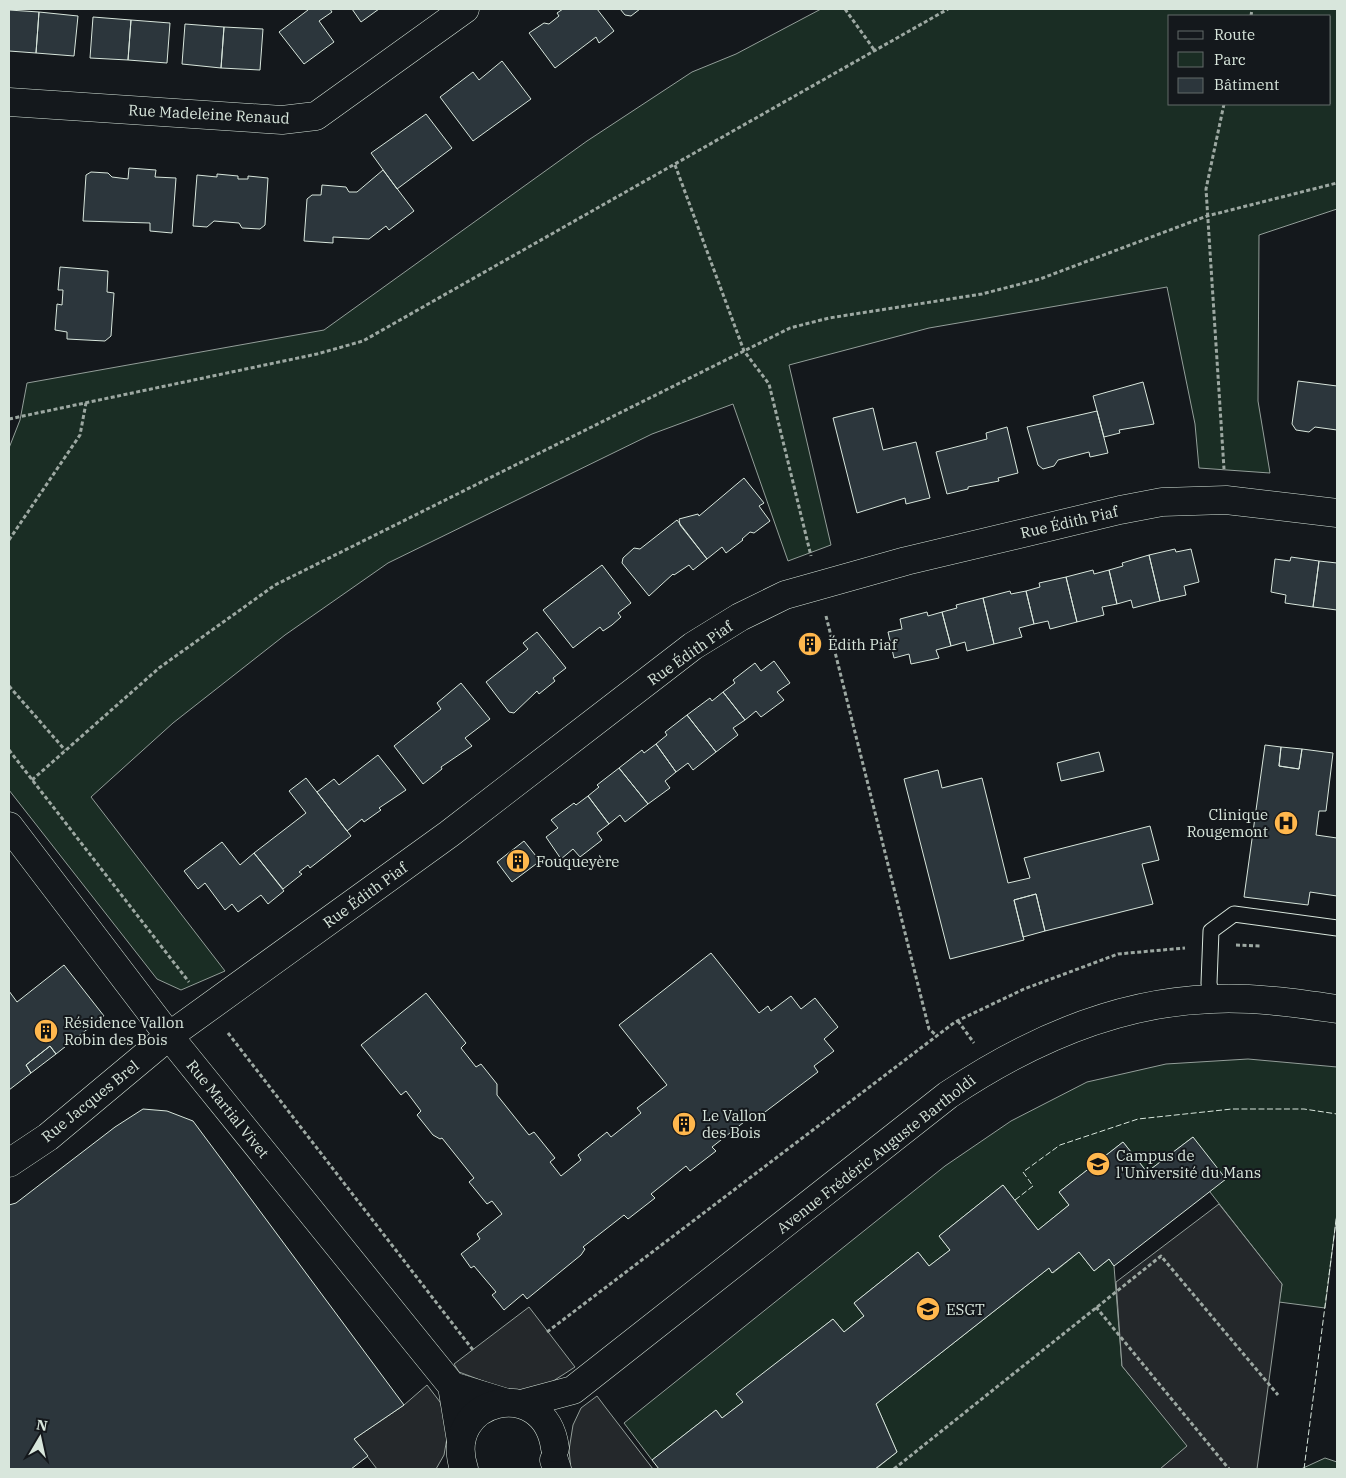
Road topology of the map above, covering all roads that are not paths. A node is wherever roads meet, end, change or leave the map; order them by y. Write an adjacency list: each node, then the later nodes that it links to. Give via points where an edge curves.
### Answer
1 (465, 9): 2 (street, Rue Madeleine Renaud, via 316,116 282,120)
2 (9, 102)
3 (1337, 514): 8 (street, Rue Édith Piaf, via 1226,500 1162,502 906,561 785,595 740,617 693,646 449,834)
4 (9, 826): 8 (street, Rue Martial Vivet)
5 (1337, 928): 6 (lane, via 1234,914 1211,931 1209,983)
6 (1212, 998): 7 (street, Avenue Frédéric Auguste Bartholdi, via 1280,1001); 11 (street, Avenue Frédéric Auguste Bartholdi, via 1084,1022 991,1066 940,1101)
7 (1337, 1009)
8 (169, 1036): 9 (street, Rue Jacques Brel, via 48,1137); 10 (street, Rue Martial Vivet)
9 (9, 1163)
10 (452, 1386): 12 (street); 13 (street, Rue Martial Vivet)
11 (573, 1390): 12 (street, Avenue Frédéric Auguste Bartholdi); 14 (street)
12 (513, 1403): 13 (street, Avenue Frédéric Auguste Bartholdi, via 484,1408 473,1417 465,1428); 14 (street, via 541,1416 554,1436)
13 (459, 1459)
14 (554, 1462)

